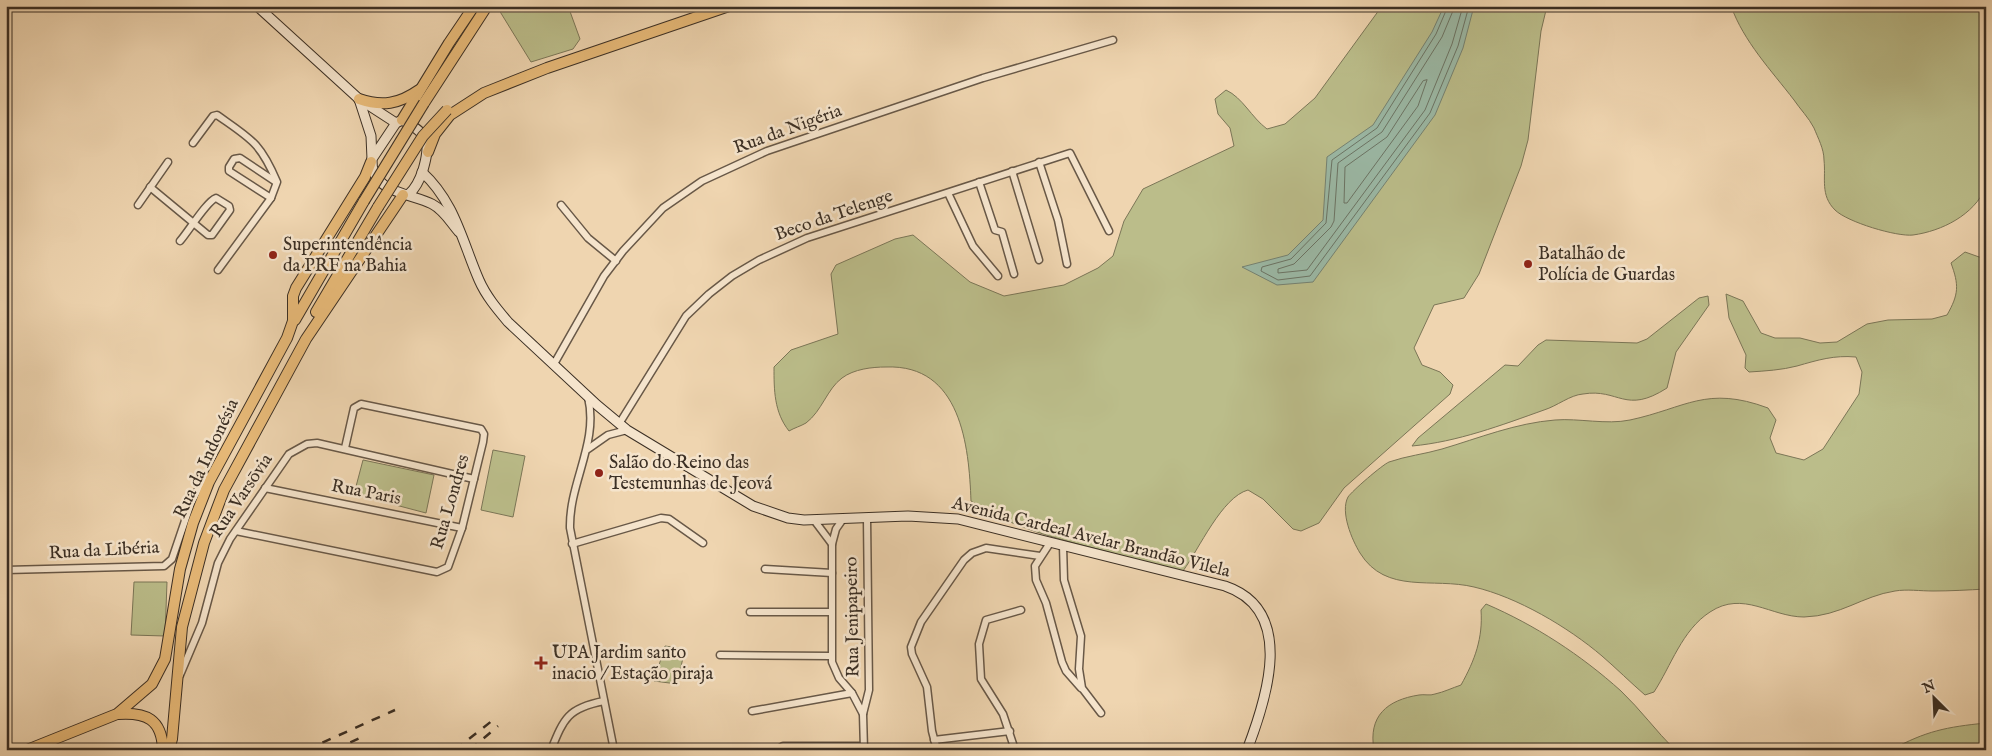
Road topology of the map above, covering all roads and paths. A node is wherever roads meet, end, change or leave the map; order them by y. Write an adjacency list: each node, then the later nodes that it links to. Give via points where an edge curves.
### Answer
1 (258, 6): 8 (main road)
2 (474, 6): 7 (main road)
3 (487, 6): 35 (main road, bridge, via 364,201)
4 (729, 6): 6 (main road)
5 (1113, 40): 30 (street, Rua da Nigéria, via 983,78 767,151 731,167 702,181 663,208)
6 (586, 55): 11 (main road, via 474,98 441,125); 36 (main road, bridge, via 531,68 480,88 447,110 423,136 378,207 311,323)
7 (422, 88): 8 (main road, via 403,100 388,104); 9 (main road)
8 (359, 99): 9 (main road); 12 (main road, Rua da Indonésia, via 371,136)
9 (399, 122): 11 (main road, via 416,127 423,134); 12 (main road, Rua da Indonésia)
10 (193, 143): 17 (street, via 217,115 256,143)
11 (428, 152): 16 (main road)
12 (372, 161): 21 (main road, Rua da Indonésia, via 383,184); 35 (main road, Rua da Indonésia, via 296,288)
13 (168, 162): 19 (street)
14 (1038, 162): 15 (street, Beco da Telenge); 26 (street, Beco da Telenge, via 1070,153); 31 (street, via 1058,220)
15 (1012, 171): 18 (street, Beco da Telenge); 29 (street)
16 (422, 172): 21 (main road, via 416,186); 27 (main road, Avenida Cardeal Avelar Brandão Vilela, via 449,202)
17 (277, 182): 22 (street); 22 (street, via 240,158 234,159 229,167 230,171)
18 (979, 182): 20 (street, Beco da Telenge); 33 (street, via 994,228 1002,232)
19 (150, 187): 23 (street); 25 (street)
20 (948, 193): 34 (street, via 973,246); 39 (street, Beco da Telenge, via 808,238 732,276 686,316)
21 (406, 194): 27 (main road, Avenida Cardeal Avelar Brandão Vilela, via 437,207); 36 (main road)
22 (271, 198): 32 (street)
23 (138, 205)
24 (561, 205): 30 (street, via 588,238)
25 (194, 224): 25 (street, via 214,198 230,207 212,235); 28 (street)
26 (1109, 231)
27 (461, 234): 37 (main road, Avenida Cardeal Avelar Brandão Vilela, via 480,282 493,304)
28 (180, 241)
29 (1039, 260)
30 (616, 261): 37 (street, Rua da Nigéria, via 604,276)
31 (1067, 264)
32 (218, 270)
33 (1014, 274)
34 (998, 276)
35 (292, 325): 70 (main road, Rua da Indonésia, via 209,482 193,523 180,569 165,659 152,684)
36 (306, 339): 64 (main road, Rua da Indonésia, via 246,446 210,526 194,574 182,627)
37 (554, 364): 38 (main road, Avenida Cardeal Avelar Brandão Vilela)
38 (588, 396): 39 (main road, Avenida Cardeal Avelar Brandão Vilela); 41 (street)
39 (623, 427): 41 (street); 47 (main road, Avenida Cardeal Avelar Brandão Vilela, via 753,506 788,518)
40 (345, 448): 43 (street, Rua Varsōvia); 43 (street, Rua Londres, via 354,408 361,404 478,427 484,434); 44 (street, Rua Varsōvia, via 318,443 298,448 279,466)
41 (588, 449): 52 (street, via 571,499)
42 (204, 476): 57 (street, Rua da Libéria, via 172,559 164,566)
43 (474, 479): 48 (street, Rua Londres)
44 (265, 488): 48 (street, Rua Paris); 49 (street, Rua Varsōvia)
45 (867, 518): 46 (main road, Avenida Cardeal Avelar Brandão Vilela); 51 (main road, Avenida Cardeal Avelar Brandão Vilela, via 932,516 958,519); 71 (street, Rua Jenipapeiro, via 870,690)
46 (843, 519): 47 (main road, Avenida Cardeal Avelar Brandão Vilela); 53 (street)
47 (814, 520): 53 (street)
48 (462, 528): 49 (street, Rua Londres, via 448,567 437,572)
49 (236, 530): 64 (street, Rua Varsōvia, via 218,563 202,623)
50 (703, 543): 52 (street, via 669,519 661,518)
51 (1050, 543): 54 (main road, Avenida Cardeal Avelar Brandão Vilela); 55 (street)
52 (572, 544): 67 (street)
53 (832, 544): 58 (street)
54 (1062, 546): 65 (street, via 1064,580 1081,636 1079,669); 83 (main road, Avenida Cardeal Avelar Brandão Vilela, via 1225,586 1255,603 1266,624 1269,650 1261,712)
55 (1040, 556): 65 (street, via 1035,566 1036,580 1057,648 1066,671); 73 (street, via 986,548 972,553 921,622 911,647 926,687)
56 (765, 569): 58 (street)
57 (6, 570)
58 (832, 573): 61 (street)
59 (1021, 610): 72 (street, via 986,620 978,653 982,683 999,706)
60 (750, 612): 61 (street)
61 (831, 612): 63 (street)
62 (720, 655): 63 (street)
63 (831, 656): 66 (street, via 839,678)
64 (178, 679): 78 (main road, Rua da Indonésia)
65 (1082, 688): 69 (street)
66 (852, 693): 68 (street); 71 (street)
67 (604, 701): 79 (street, via 570,713 561,724); 80 (street)
68 (752, 711)
69 (1101, 713)
70 (117, 714): 76 (main road, Rua da Indonésia); 77 (main road, via 144,715 154,720)
71 (864, 714): 75 (street, Rua Jenipapeiro)
72 (1010, 732): 73 (street); 82 (street)
73 (934, 740): 81 (street)
74 (780, 748): 75 (street)
75 (864, 748)
76 (27, 750)
77 (163, 750)
78 (169, 750)
79 (551, 750)
80 (614, 750)
81 (937, 750)
82 (1015, 750)
83 (1247, 750)

